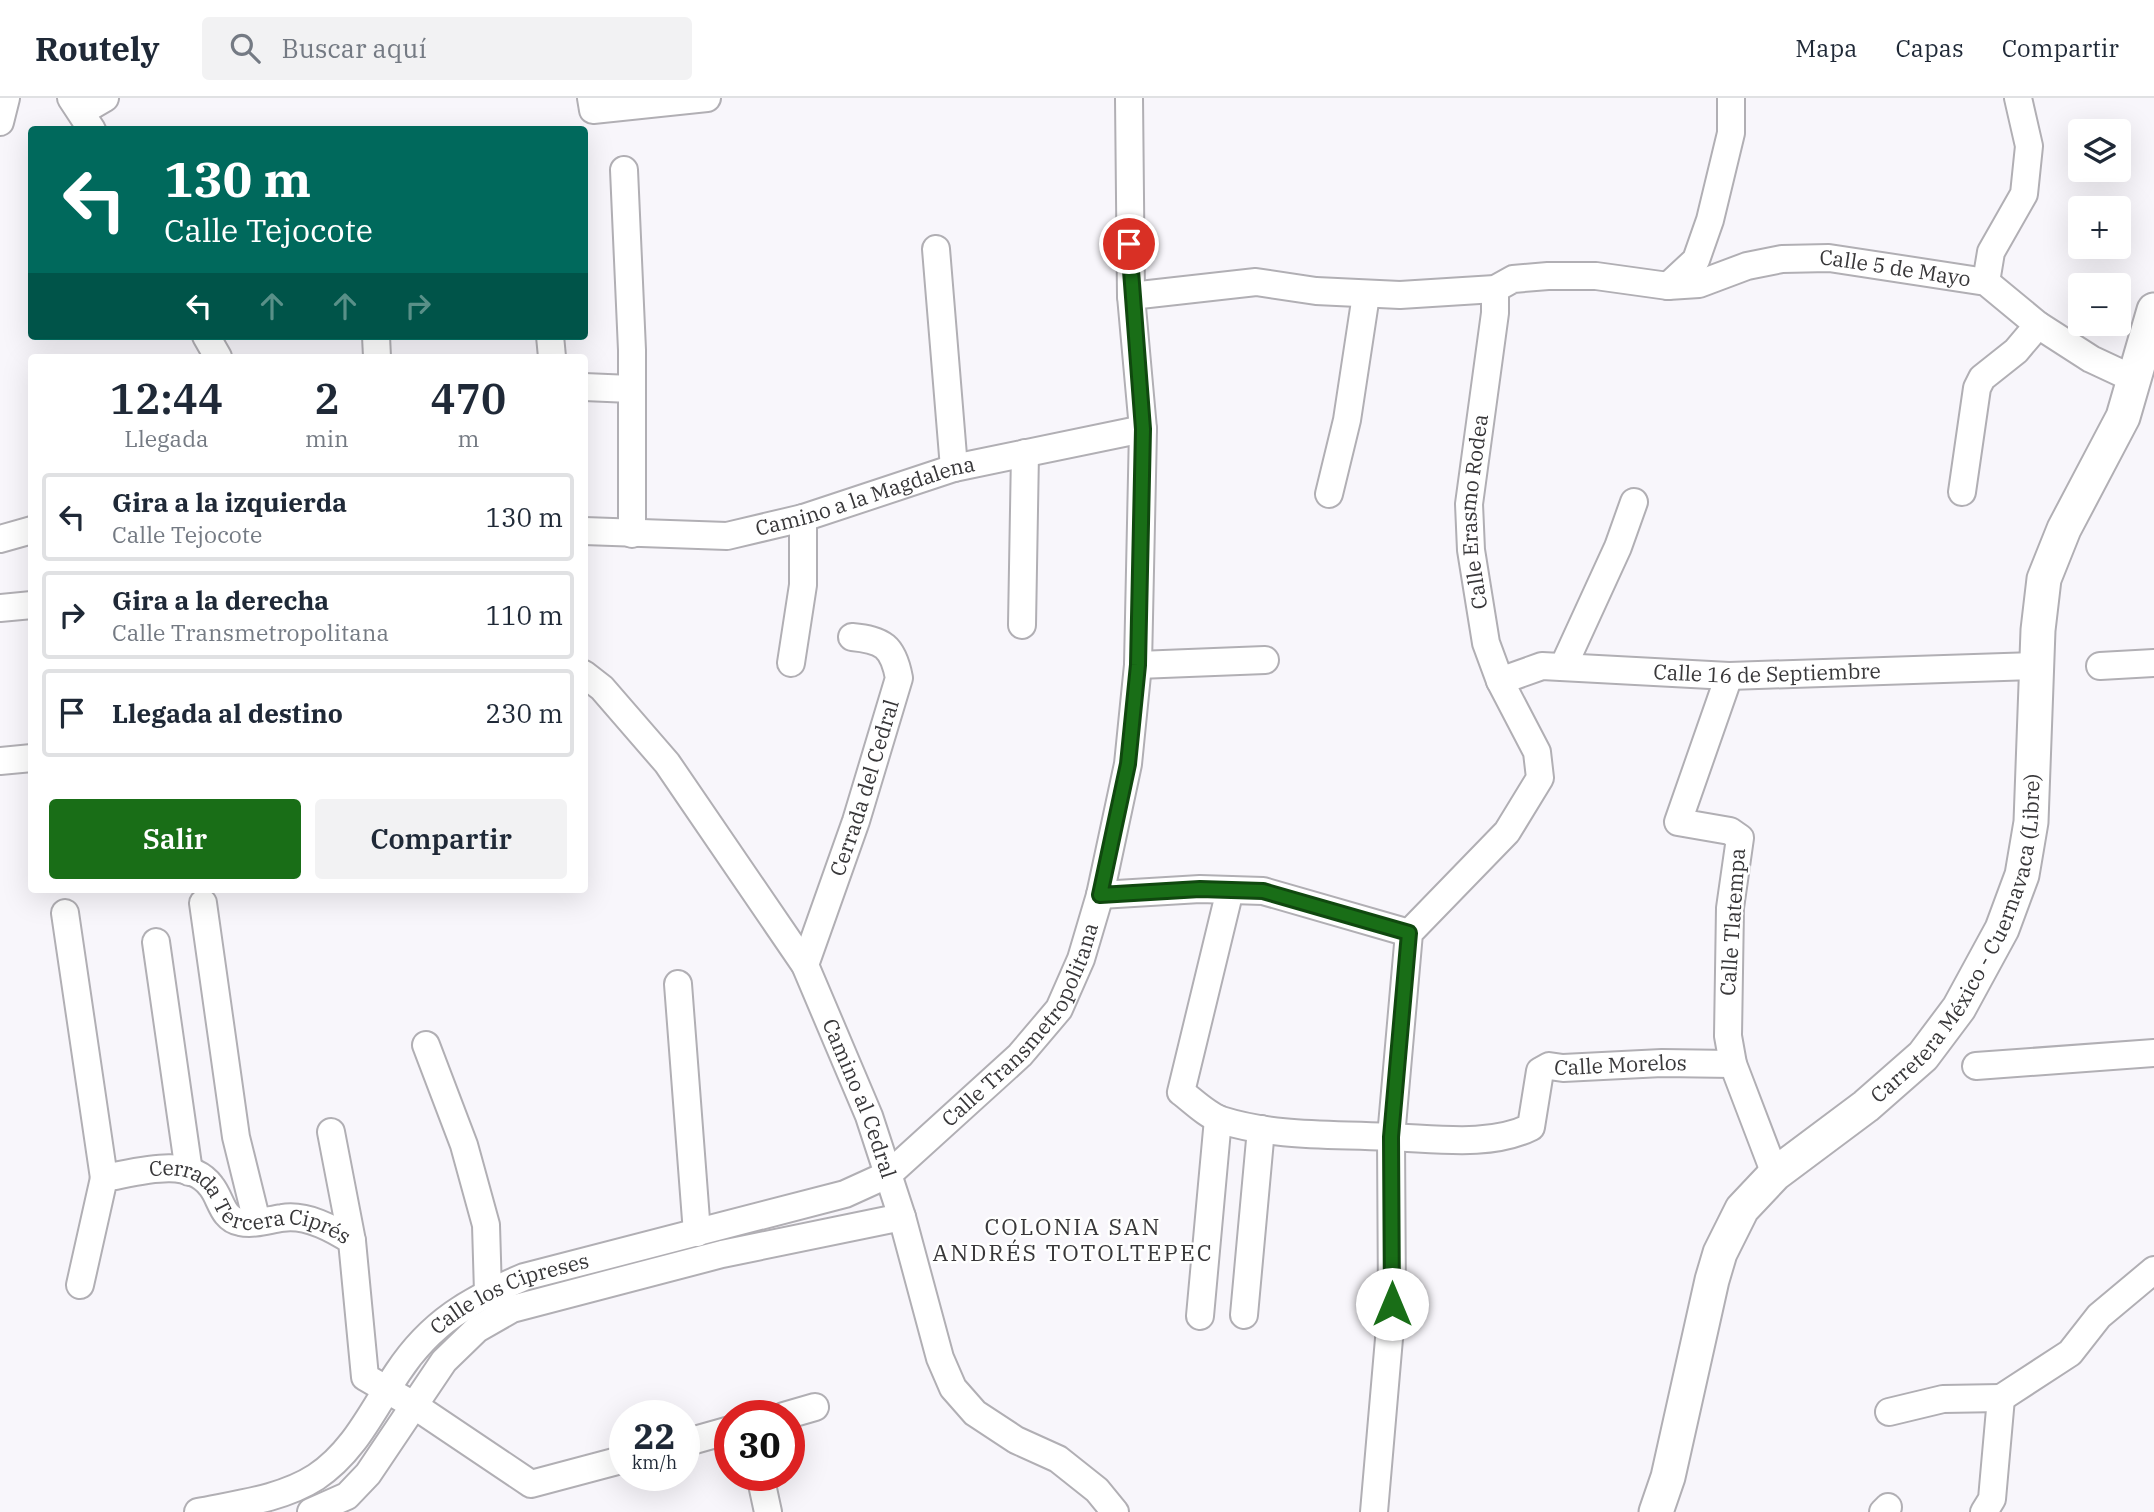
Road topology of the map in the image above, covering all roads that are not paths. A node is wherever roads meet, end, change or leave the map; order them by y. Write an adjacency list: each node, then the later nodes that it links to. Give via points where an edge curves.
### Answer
1 (6, 98): 9 (street)
2 (105, 98): 8 (street)
3 (591, 98): 4 (street, via 593,110)
4 (706, 98)
5 (1129, 98): 16 (street, Calle Transmetropolitana)
6 (1731, 98): 13 (street, via 1731,133 1710,220 1696,260)
7 (2018, 98): 12 (street, via 2029,146 2024,194 1991,252)
8 (81, 113)
9 (0, 122)
10 (624, 170): 21 (street)
11 (936, 249): 24 (street)
12 (1986, 282): 13 (street, Calle 5 de Mayo, via 1829,258 1782,259 1699,284); 17 (street, Calle 5 de Mayo)
13 (1668, 286): 14 (street, Calle 5 de Mayo, via 1597,276 1548,276 1513,279)
14 (1495, 289): 15 (street, Calle 5 de Mayo); 46 (street, Calle Erasmo Rodea, via 1469,504 1478,598 1486,642)
15 (1366, 295): 16 (street, Calle 5 de Mayo, via 1256,282); 26 (street, via 1347,420)
16 (1131, 296): 22 (street, Calle Transmetropolitana)
17 (2038, 324): 19 (street, Calle 5 de Mayo, via 2091,359); 25 (street, via 1977,388)
18 (2152, 331): 19 (main road, Carretera México - Cuernavaca (Libre))
19 (2136, 380): 41 (main road, Carretera México - Cuernavaca (Libre), via 2123,416 2053,554 2040,604)
20 (588, 387): 21 (street)
21 (631, 389): 31 (street)
22 (1143, 429): 23 (street, Camino a la Magdalena); 40 (street, Calle Transmetropolitana)
23 (1025, 453): 24 (street, Camino a la Magdalena); 35 (street)
24 (954, 468): 28 (street, Camino a la Magdalena)
25 (1962, 492)
26 (1329, 494)
27 (1634, 502): 43 (street)
28 (803, 518): 31 (street, Camino a la Magdalena, via 727,536); 38 (street, via 803,585)
29 (28, 531): 32 (street)
30 (588, 531): 31 (street, Camino a la Magdalena)
31 (632, 534)
32 (0, 539)
33 (28, 606): 34 (street)
34 (0, 608)
35 (1021, 625)
36 (852, 637): 55 (street, Cerrada del Cedral, via 875,639 886,647 896,660 899,678 856,821)
37 (1265, 660): 40 (street)
38 (791, 663)
39 (2154, 663): 42 (street)
40 (1138, 665): 50 (street, Calle Transmetropolitana, via 1128,764)
41 (2036, 666): 44 (street, Calle 16 de Septiembre); 67 (main road, Carretera México - Cuernavaca (Libre), via 2028,848 2022,875 1988,959 1923,1056 1875,1099)
42 (2100, 666)
43 (1563, 667): 44 (street, Calle 16 de Septiembre); 46 (street, Calle 16 de Septiembre, via 1542,666)
44 (1729, 676): 59 (street, Calle Tlatempa, via 1678,821 1730,831 1740,838 1730,908 1727,1014)
45 (588, 677): 55 (street, Camino al Cedral, via 667,763)
46 (1500, 681): 53 (street, Calle Erasmo Rodea, via 1537,752 1540,778 1507,832)
47 (28, 758): 48 (street)
48 (0, 761)
49 (1230, 890): 50 (street); 53 (street, via 1263,891); 61 (street, via 1181,1092)
50 (1100, 895): 66 (street, Calle Transmetropolitana, via 1081,959 1059,1009 1020,1055)
51 (203, 903): 70 (street, via 236,1137)
52 (65, 913): 68 (street)
53 (1409, 933): 64 (street)
54 (156, 942): 65 (street)
55 (805, 965): 66 (street, Camino al Cedral)
56 (678, 984): 71 (street)
57 (426, 1045): 75 (street, via 464,1145 486,1225)
58 (2154, 1053): 60 (street)
59 (1733, 1064): 64 (street, Calle Morelos, via 1549,1066 1540,1071 1534,1124 1526,1130 1441,1142); 67 (street, Calle Tlatempa)
60 (1976, 1066)
61 (1219, 1119): 62 (street); 77 (street)
62 (1261, 1129): 64 (street); 76 (street)
63 (331, 1132): 72 (street)
64 (1391, 1137): 91 (street, via 1392,1304)
65 (190, 1172): 68 (street, Cerrada Tercera Ciprés, via 164,1168); 70 (street, Cerrada Tercera Ciprés, via 210,1184 229,1217 236,1222)
66 (889, 1174): 69 (street, Camino al Cedral); 71 (street, Calle los Cipreses, via 845,1194)
67 (1775, 1174): 92 (main road, Carretera México - Cuernavaca (Libre), via 1742,1209 1720,1253)
68 (104, 1178): 74 (street, Cerrada Tercera Ciprés)
69 (902, 1217): 80 (street, Calle los Cipreses, via 722,1254 512,1309 477,1329 444,1361); 90 (street, Camino al Cedral, via 940,1358 953,1388 975,1413 1058,1459 1097,1490)
70 (257, 1222): 72 (street, Cerrada Tercera Ciprés, via 297,1217)
71 (697, 1233): 75 (street, Calle los Cipreses, via 524,1277)
72 (352, 1241): 78 (street, Cerrada Tercera Ciprés, via 365,1377)
73 (2154, 1269): 79 (street, via 2099,1316 2070,1353)
74 (79, 1285)
75 (488, 1292): 78 (street, Calle los Cipreses, via 435,1326)
76 (1244, 1315)
77 (1200, 1316)
78 (388, 1389): 80 (street, Cerrada Tercera Ciprés); 85 (street, Calle los Cipreses, via 343,1454)
79 (2001, 1398): 83 (street, via 1943,1399); 93 (street, via 1993,1499)
80 (415, 1406): 84 (street, Cerrada Tercera Ciprés, via 531,1484); 88 (street, Calle los Cipreses, via 368,1474 346,1496)
81 (815, 1408): 82 (street)
82 (805, 1411)
83 (1889, 1412)
84 (609, 1463)
85 (316, 1477): 87 (street, Calle los Cipreses, via 254,1501); 88 (street)
86 (763, 1491): 89 (street)
87 (198, 1512)
88 (313, 1512)
89 (768, 1512)
90 (1115, 1512)
91 (1374, 1512)
92 (1656, 1512)
93 (1984, 1512)

